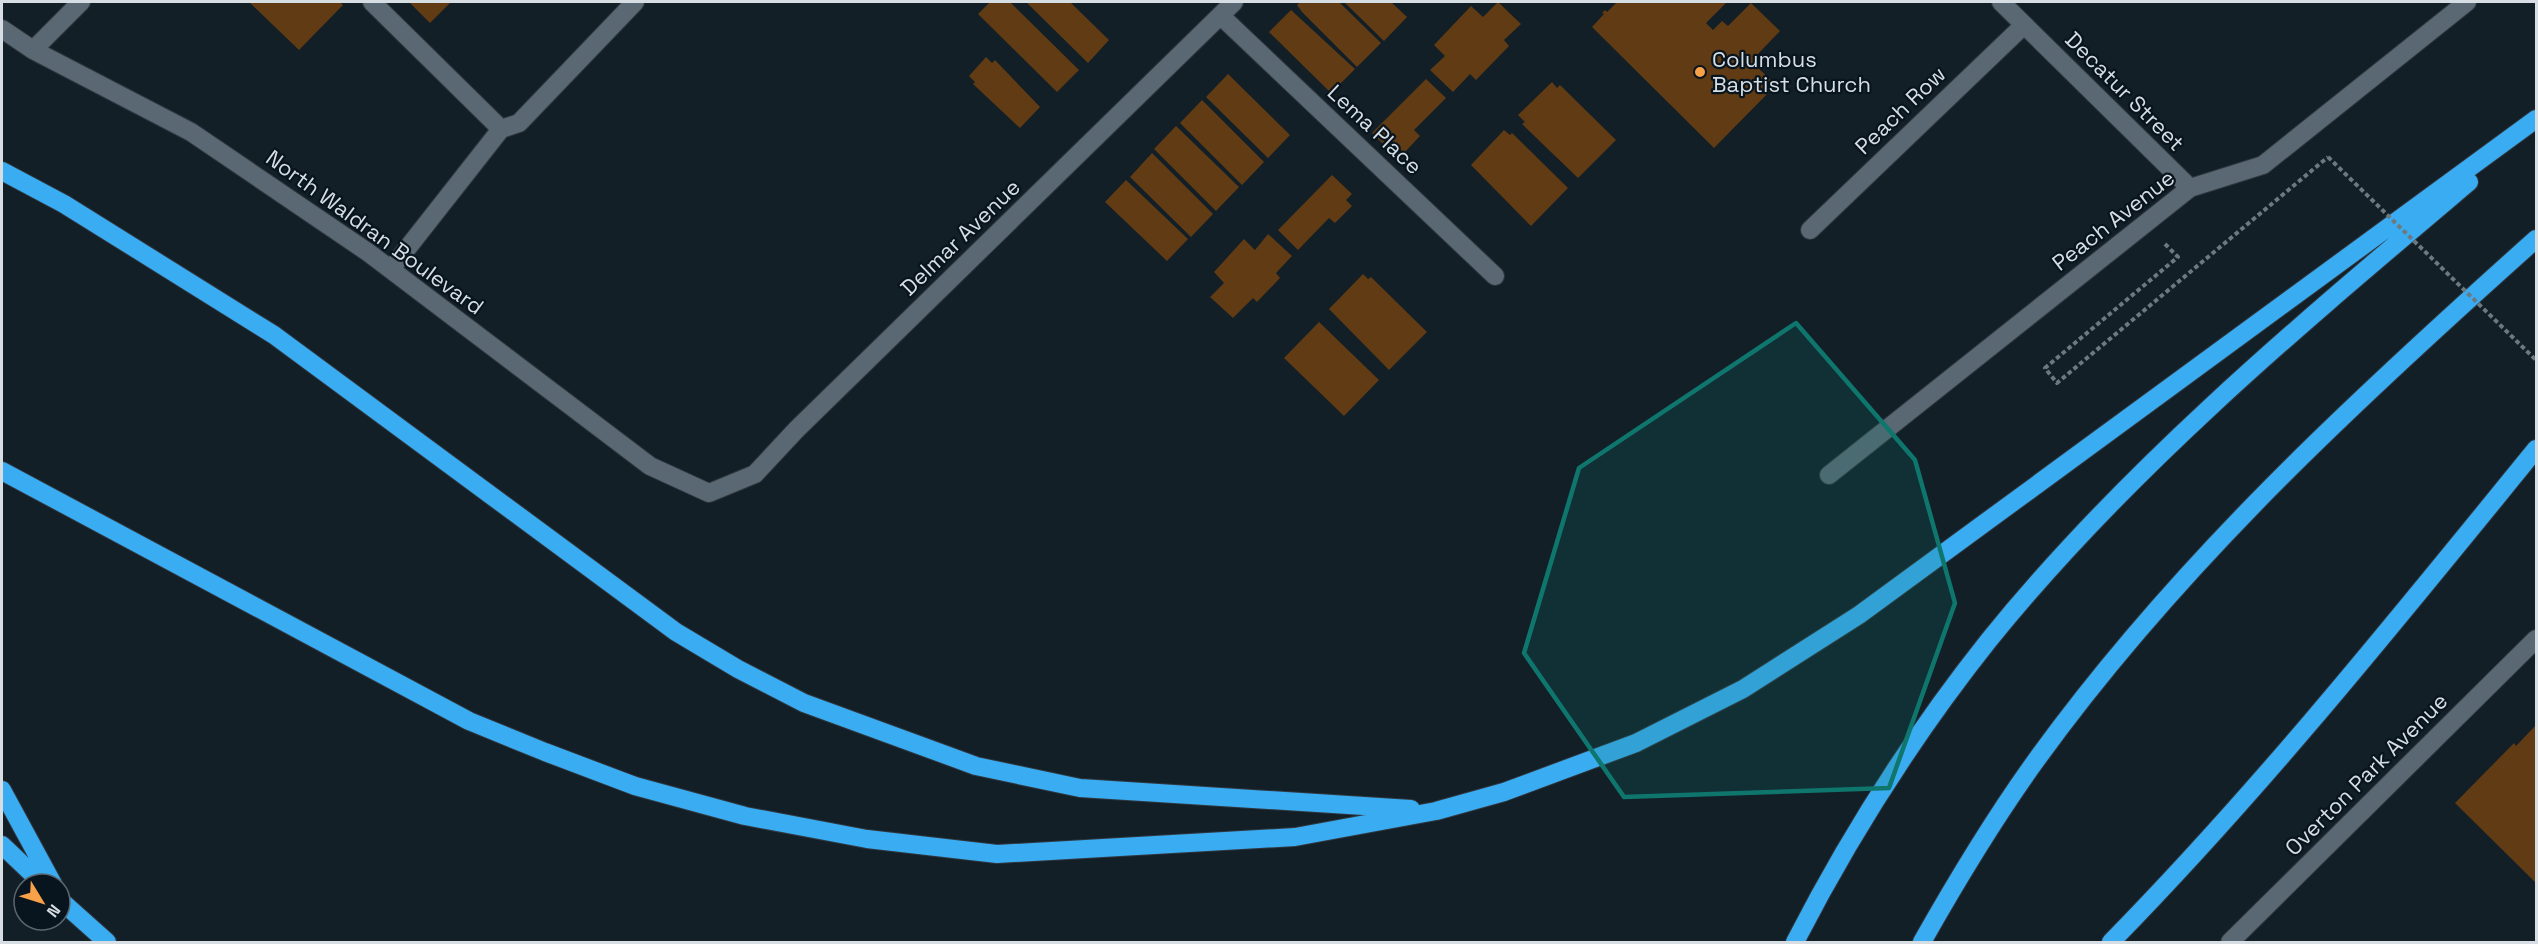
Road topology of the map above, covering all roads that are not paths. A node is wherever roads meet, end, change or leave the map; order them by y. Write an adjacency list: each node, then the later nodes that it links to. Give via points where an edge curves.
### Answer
1 (81, 2): 10 (street)
2 (372, 2): 13 (street)
3 (635, 2): 13 (street, via 519,123)
4 (1234, 2): 7 (street, Delmar Avenue)
5 (2001, 2): 8 (street, Decatur Street)
6 (2467, 2): 15 (street, Peach Avenue, via 2264,165)
7 (1222, 17): 19 (street, Lema Place); 23 (street, Delmar Avenue, via 755,474)
8 (2024, 25): 15 (street, Decatur Street); 16 (street, Peach Row)
9 (2, 29): 10 (street, North Waldran Boulevard)
10 (33, 50): 18 (street, North Waldran Boulevard, via 191,132)
11 (2536, 119): 26 (highway, via 1859,615 1762,677 1636,743 1504,792)
12 (2536, 124): 32 (highway, via 2231,389 2070,548 1990,639 1931,717 1819,896)
13 (501, 129): 18 (street)
14 (2, 171): 26 (highway, via 64,204 274,335 676,632 804,703 976,765 1080,788)
15 (2190, 188): 22 (street, Peach Avenue)
16 (1810, 230)
17 (2536, 239): 33 (highway, via 2362,397 2220,540 2126,647 2037,759 1960,875)
18 (391, 269): 23 (street, North Waldran Boulevard, via 650,466)
19 (1495, 276)
20 (2536, 448): 34 (highway, via 2289,749 2171,882)
21 (2, 471): 26 (highway, via 469,721 635,786 745,816 867,840 997,854 1295,837)
22 (1829, 475)
23 (709, 493)
24 (2536, 639): 35 (street, Overton Park Avenue)
25 (2, 790): 29 (highway)
26 (1436, 811)
27 (2, 845): 28 (highway)
28 (30, 872)
29 (46, 872)
30 (72, 910): 31 (highway)
31 (106, 942)
32 (1795, 942)
33 (1922, 942)
34 (2111, 942)
35 (2230, 942)

